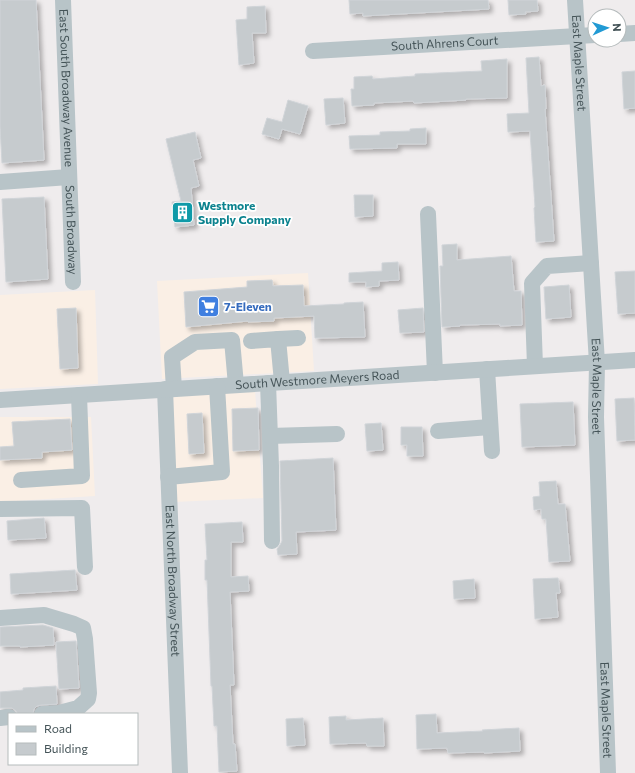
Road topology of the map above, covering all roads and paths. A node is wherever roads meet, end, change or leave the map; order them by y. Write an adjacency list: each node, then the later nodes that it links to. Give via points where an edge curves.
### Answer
1 (63, 0): 6 (street, East South Broadway Avenue)
2 (575, 0): 4 (street, East Maple Street)
3 (587, 35): 4 (street, South Ahrens Court)
4 (576, 36): 5 (street, South Ahrens Court); 9 (street, East Maple Street)
5 (313, 51)
6 (69, 177): 7 (street); 10 (street, South Broadway)
7 (0, 182)
8 (428, 214): 18 (street)
9 (591, 263): 15 (street, East Maple Street); 16 (street, via 547,266 532,283)
10 (73, 282)
11 (298, 338): 12 (street)
12 (278, 339): 13 (street); 19 (street)
13 (251, 341)
14 (635, 360): 15 (street, South Westmore Meyers Road)
15 (597, 363): 16 (street, South Westmore Meyers Road); 38 (street, East Maple Street, via 596,417)
16 (535, 366): 17 (street, South Westmore Meyers Road)
17 (487, 369): 18 (street, South Westmore Meyers Road); 25 (street)
18 (435, 373): 19 (street, South Westmore Meyers Road)
19 (275, 382): 20 (street, South Westmore Meyers Road); 28 (street)
20 (236, 385): 21 (street, South Westmore Meyers Road); 22 (street, East North Broadway Street, via 232,340 195,342 172,357)
21 (217, 386): 22 (street, South Westmore Meyers Road); 30 (street, via 222,472)
22 (170, 389): 23 (street, South Westmore Meyers Road); 30 (street, East North Broadway Street)
23 (79, 395): 24 (street, South Westmore Meyers Road); 31 (street, via 82,476)
24 (0, 400)
25 (490, 427): 26 (street); 29 (street)
26 (438, 431)
27 (337, 434): 28 (street)
28 (270, 436): 33 (street)
29 (492, 451)
30 (168, 477): 37 (street, East North Broadway Street)
31 (21, 480)
32 (0, 510): 34 (street, via 82,508)
33 (272, 541)
34 (85, 567)
35 (0, 618): 36 (street, via 44,615 83,628 86,639 88,699 78,708)
36 (58, 713)
37 (180, 773)
38 (608, 773)

